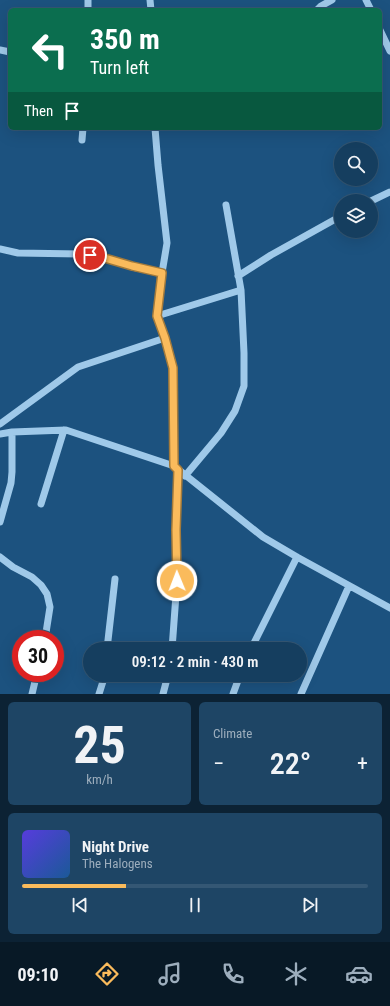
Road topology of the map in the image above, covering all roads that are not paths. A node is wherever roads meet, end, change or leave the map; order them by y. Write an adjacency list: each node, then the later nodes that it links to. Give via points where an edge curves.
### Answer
1 (332, 0): 2 (street)
2 (319, 8)
3 (382, 34): 4 (street)
4 (390, 51)
5 (83, 130): 7 (street)
6 (155, 130): 13 (street, via 167,243)
7 (82, 140)
8 (390, 192): 9 (street)
9 (378, 198)
10 (226, 205): 14 (street)
11 (334, 220): 14 (street)
12 (0, 249): 13 (street, via 18,253 101,257)
13 (162, 273): 16 (street)
14 (238, 276): 15 (street)
15 (241, 290): 16 (street); 23 (street, via 244,386 236,411 225,428)
16 (157, 316): 17 (street)
17 (165, 338): 18 (street, via 78,367); 22 (street, via 173,368)
18 (0, 424)
19 (64, 430): 20 (street); 22 (street); 24 (street)
20 (12, 432): 21 (street); 25 (street, via 11,483)
21 (0, 434)
22 (176, 468): 23 (street); 33 (street, via 177,581)
23 (185, 476): 27 (street, via 263,536)
24 (41, 504)
25 (0, 522)
26 (0, 557): 31 (street, via 32,577 47,594 50,607)
27 (297, 557): 29 (street); 34 (street)
28 (116, 580): 32 (street)
29 (349, 586): 30 (street); 43 (street)
30 (390, 608)
31 (46, 630)
32 (109, 642)
33 (173, 642)
34 (254, 642)
35 (35, 682): 39 (street)
36 (102, 682): 40 (street)
37 (166, 682): 41 (street)
38 (237, 682): 42 (street)
39 (32, 694)
40 (99, 694)
41 (163, 694)
42 (233, 694)
43 (301, 694)

